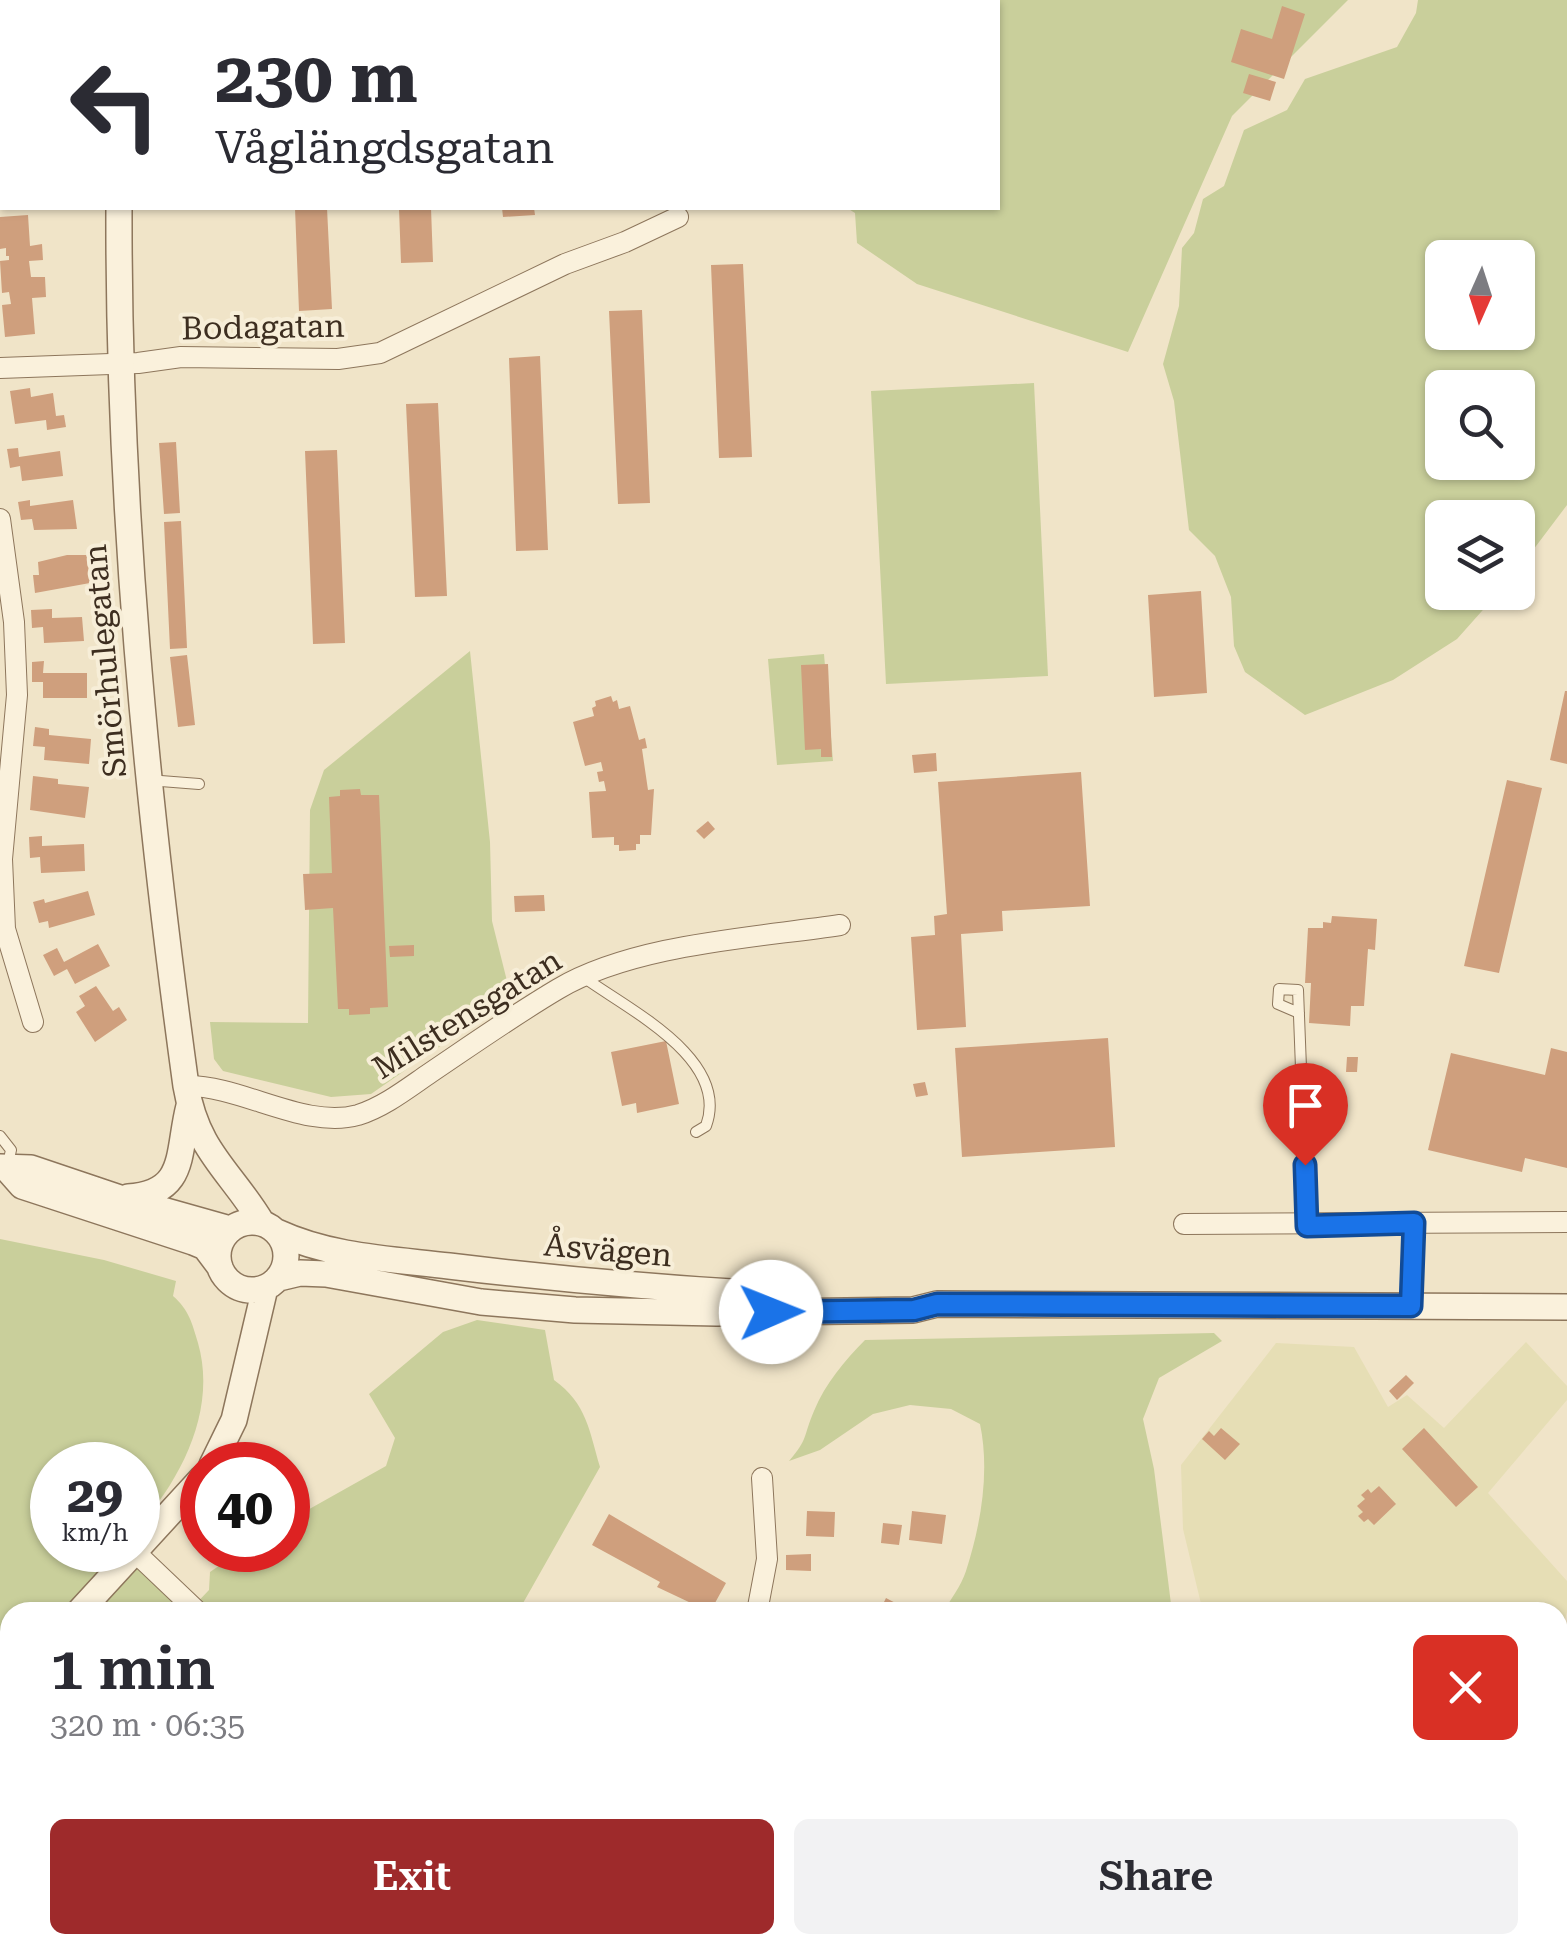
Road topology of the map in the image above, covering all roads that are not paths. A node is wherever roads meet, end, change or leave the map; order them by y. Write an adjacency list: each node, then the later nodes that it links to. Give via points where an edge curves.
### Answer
1 (118, 210): 3 (street, Smörhulegatan)
2 (678, 217): 3 (street, Bodagatan, via 380,353)
3 (120, 361): 4 (street, Bodagatan); 6 (street, Smörhulegatan)
4 (0, 368)
5 (0, 519): 11 (street, via 16,695 2,858 6,928)
6 (147, 780): 7 (lane); 12 (street, Smörhulegatan)
7 (198, 784)
8 (840, 925): 9 (street, Milstensgatan, via 639,957)
9 (582, 976): 12 (street, Milstensgatan, via 357,1115 306,1114 220,1090); 13 (lane, via 652,1021 706,1081 712,1104 706,1126)
10 (1299, 1013): 21 (lane)
11 (33, 1022)
12 (188, 1096): 16 (street, Smörhulegatan, via 209,1152); 17 (street, Smörhulegatan, via 171,1182 156,1192)
13 (696, 1132)
14 (0, 1136): 15 (lane, via 11,1150)
15 (3, 1168): 17 (street, via 31,1168); 24 (street, via 22,1186 193,1242)
16 (231, 1184): 22 (street, Smörhulegatan); 23 (street)
17 (120, 1198): 23 (street)
18 (1567, 1222): 19 (street)
19 (1414, 1223): 21 (street); 27 (street)
20 (1184, 1224): 21 (street)
21 (1307, 1226)
22 (270, 1227): 23 (street, via 248,1221); 25 (street, via 284,1241 287,1258); 26 (street, Åsvägen, via 337,1252 579,1282)
23 (231, 1228): 24 (street, via 220,1244)
24 (225, 1275): 25 (street, via 250,1290); 29 (street, via 243,1311)
25 (272, 1283): 26 (street, Åsvägen, via 300,1273 326,1274 481,1302 594,1311 914,1310); 29 (street)
26 (937, 1304): 27 (street, Åsvägen)
27 (1411, 1306): 28 (street, Åsvägen)
28 (1567, 1307)
29 (250, 1347): 30 (street)
30 (223, 1442)
31 (762, 1478): 38 (street, via 767,1559)
32 (180, 1503): 33 (street)
33 (160, 1526)
34 (118, 1572): 36 (street)
35 (156, 1572): 37 (street)
36 (89, 1602)
37 (187, 1602)
38 (759, 1602)

